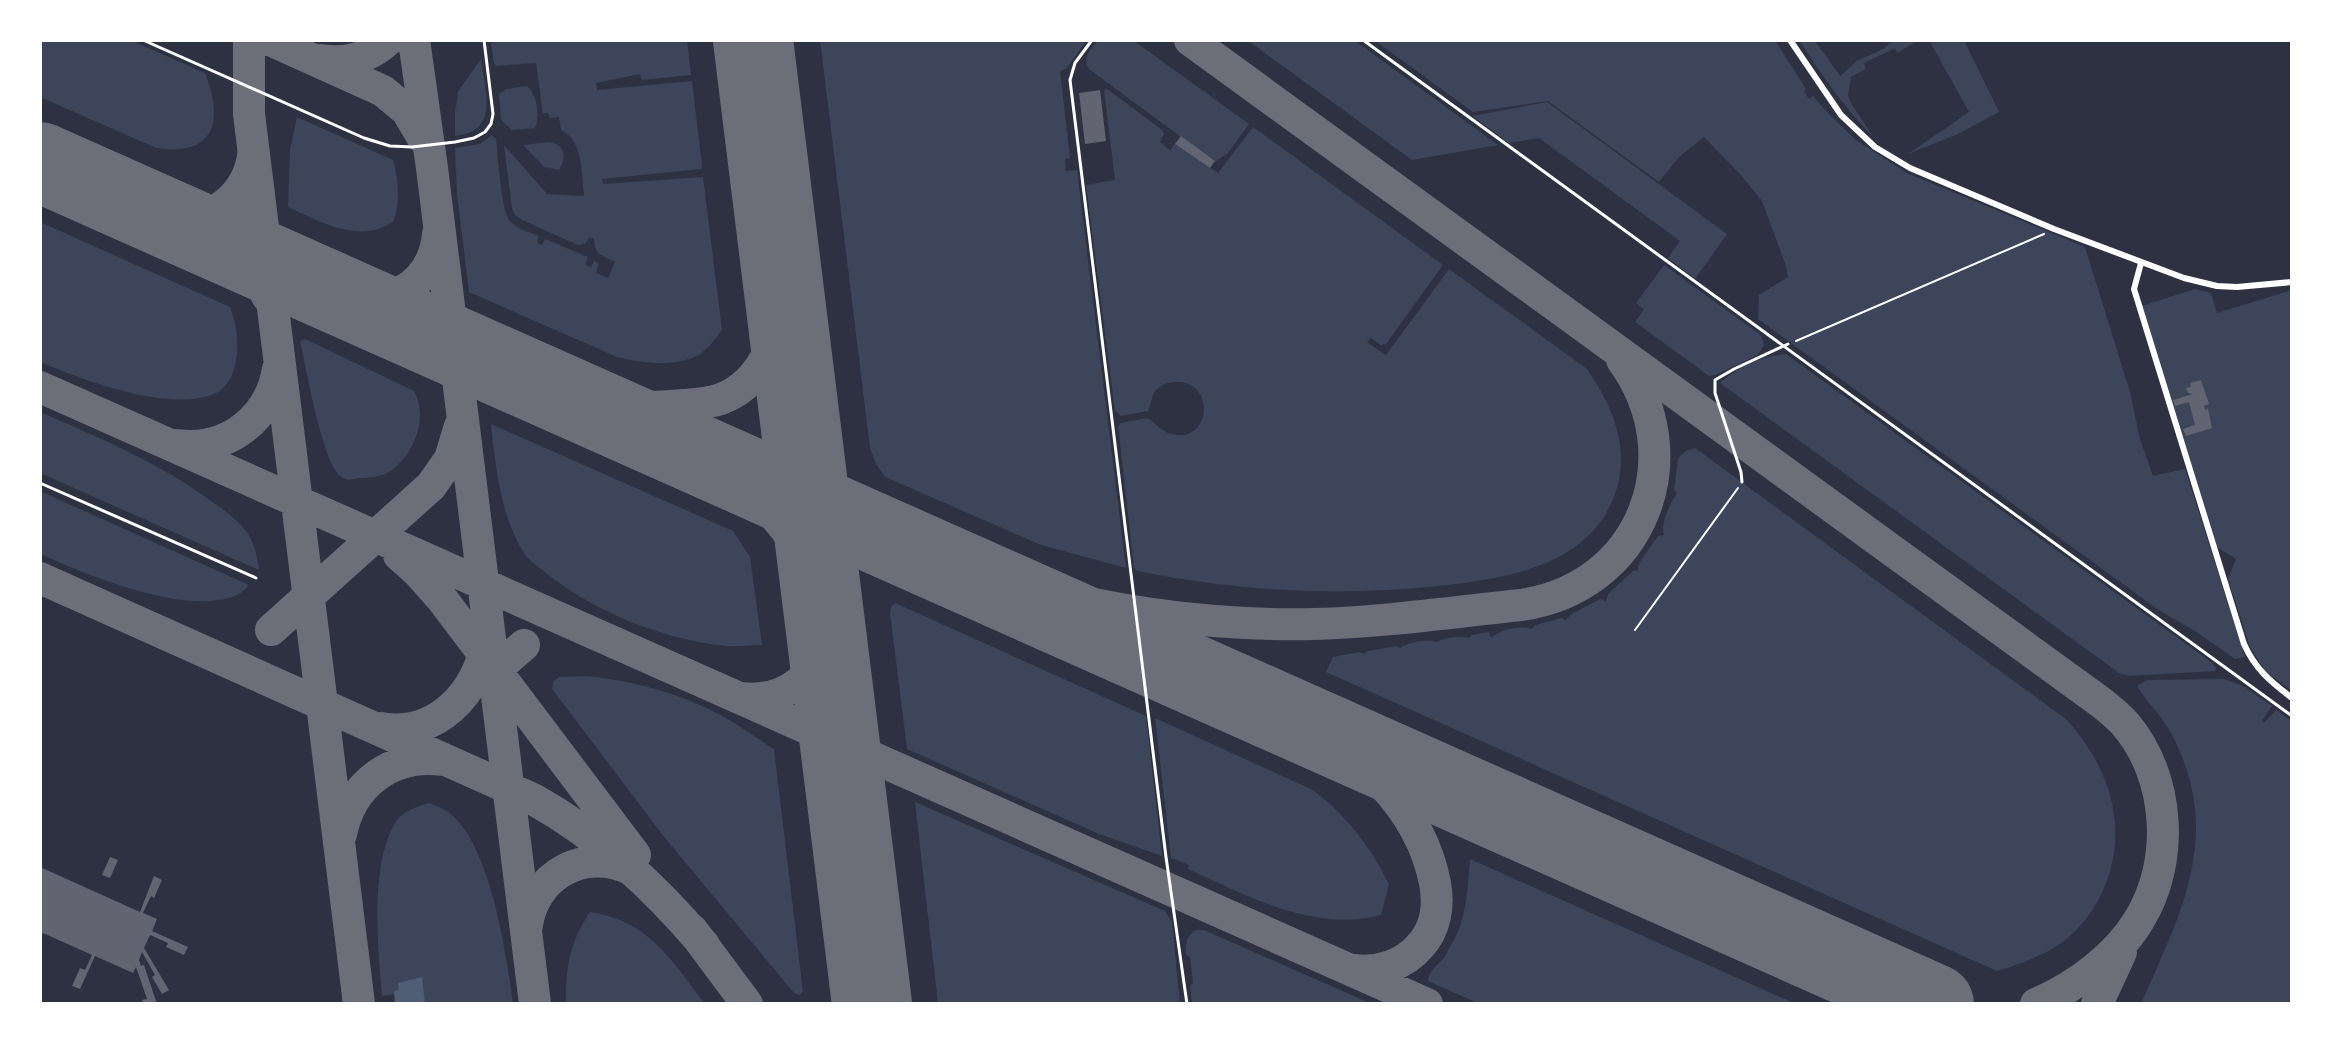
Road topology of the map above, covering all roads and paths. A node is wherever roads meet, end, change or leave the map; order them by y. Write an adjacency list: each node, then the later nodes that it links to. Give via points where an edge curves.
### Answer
1 (143, 40): 2 (lane, via 377,143 401,148 455,142 489,128 493,120)
2 (484, 40)
3 (1092, 40): 16 (lane, via 1070,80)
4 (1363, 40): 9 (lane)
5 (1790, 40): 6 (street, via 1841,115 1875,147 1927,176)
6 (2054, 229): 7 (street); 9 (path)
7 (2141, 263): 8 (street, via 2217,286); 14 (street, via 2134,289 2244,644 2264,676)
8 (2292, 282)
9 (1785, 345): 10 (lane, via 1715,380); 15 (lane)
10 (1742, 482): 13 (path)
11 (40, 483): 12 (lane)
12 (256, 578)
13 (1635, 630)
14 (2292, 698)
15 (2292, 716)
16 (1187, 1004)

